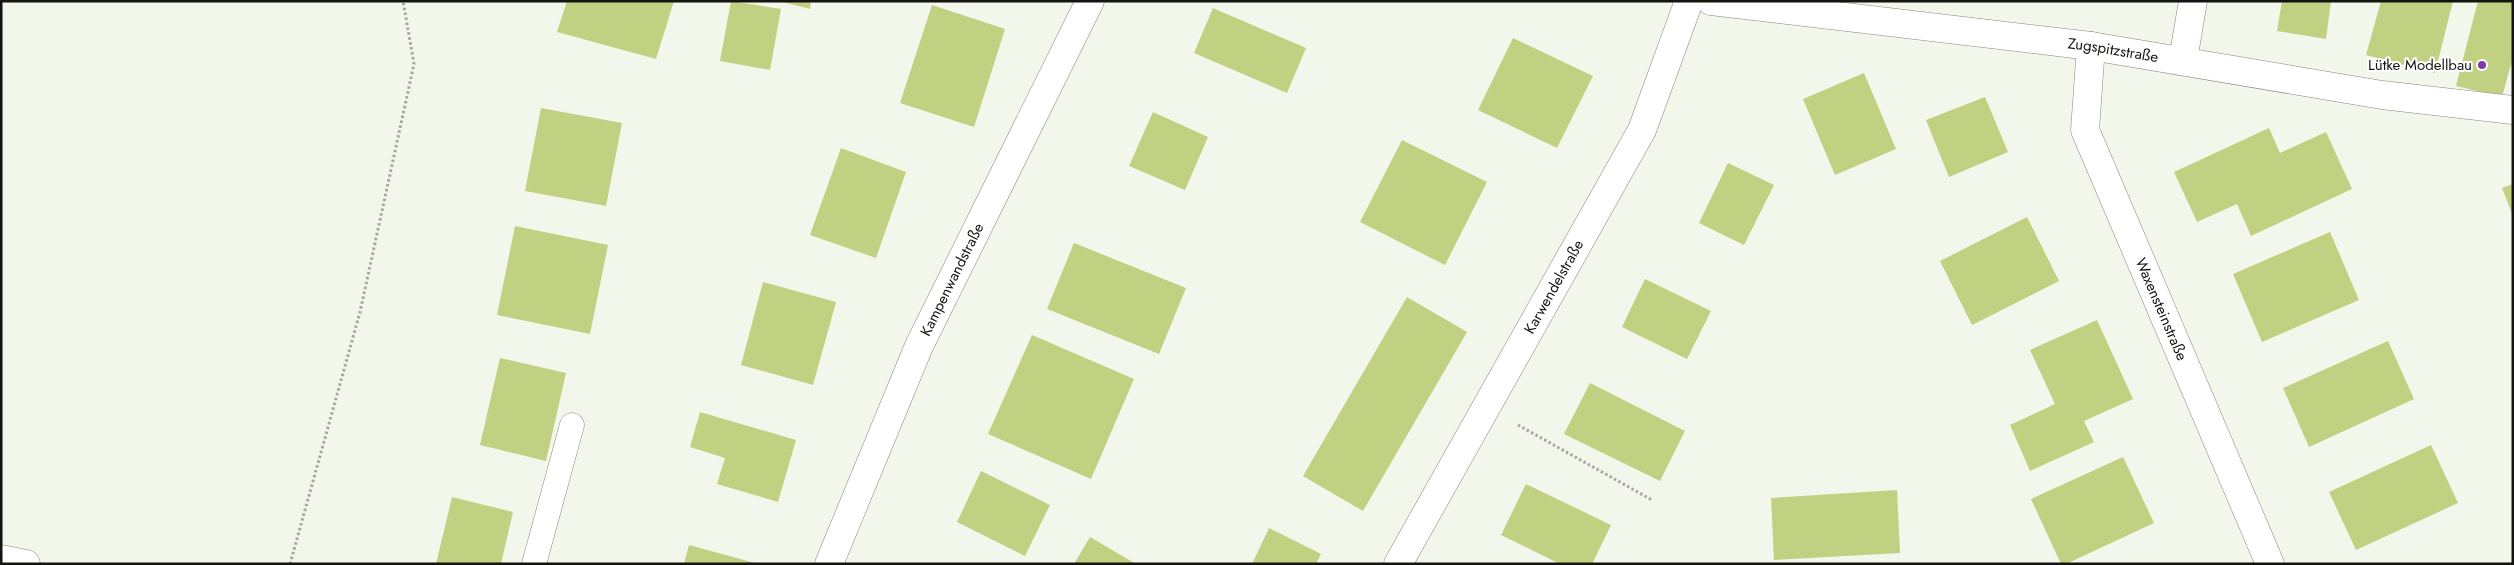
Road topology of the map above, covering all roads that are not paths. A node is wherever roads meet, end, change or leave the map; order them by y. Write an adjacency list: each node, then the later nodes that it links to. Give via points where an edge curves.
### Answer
1 (1090, 1): 12 (street, Kampenwandstraße, via 919,346)
2 (1689, 1): 13 (street, Karwendelstraße, via 1642,130)
3 (1711, 1): 5 (street, Zugspitzstraße)
4 (2192, 1): 6 (street)
5 (2091, 46): 6 (street, Zugspitzstraße); 14 (street, Waxensteinstraße, via 2085,130)
6 (2183, 60): 7 (street, Zugspitzstraße, via 2382,94)
7 (2513, 110)
8 (572, 425): 11 (lane)
9 (1, 559): 10 (street)
10 (26, 564)
11 (534, 564)
12 (829, 564)
13 (1398, 564)
14 (2270, 564)

